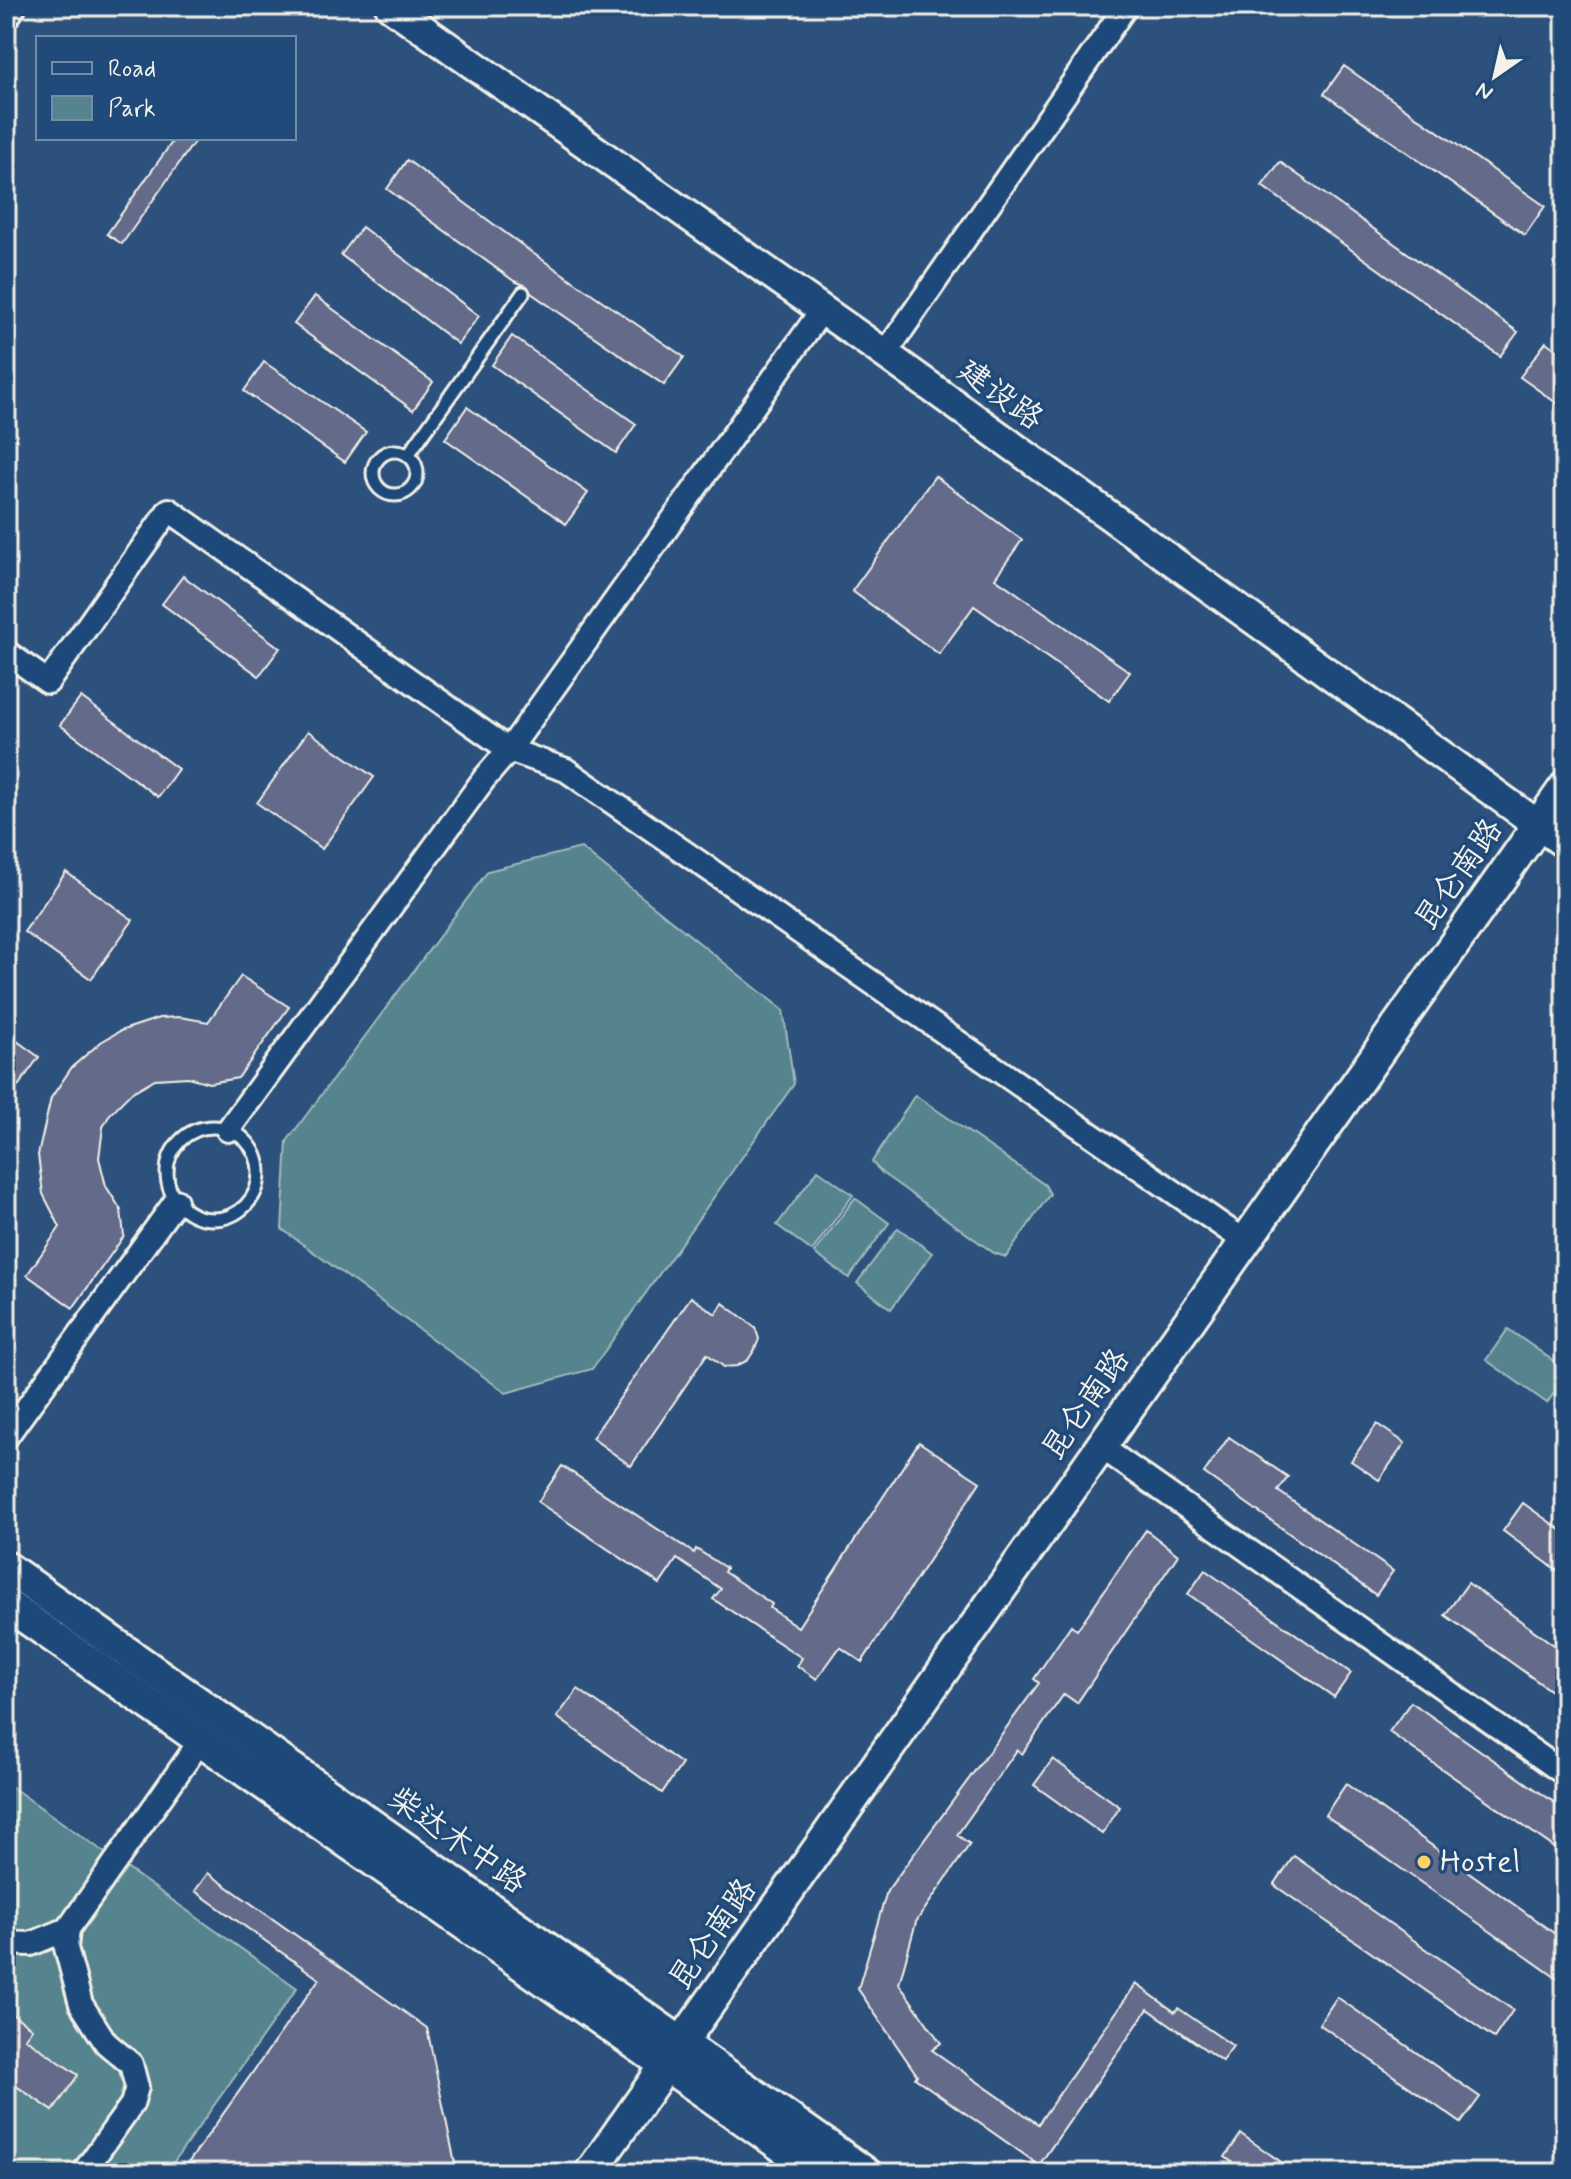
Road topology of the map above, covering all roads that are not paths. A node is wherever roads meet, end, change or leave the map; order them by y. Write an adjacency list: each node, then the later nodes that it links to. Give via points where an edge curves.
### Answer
1 (10, 6): 4 (main road)
2 (390, 6): 6 (street, 建设路)
3 (1126, 6): 7 (street)
4 (6, 12)
5 (523, 293): 8 (lane)
6 (822, 310): 7 (street, 建设路); 10 (street)
7 (885, 354): 12 (street, 建设路)
8 (408, 455): 8 (lane, via 391,451 377,460 372,476 381,491 398,495 412,487 417,470)
9 (6, 652): 10 (street, via 48,682 169,510)
10 (509, 750): 14 (street); 16 (street, via 566,770)
11 (1565, 787): 12 (main road, 昆仑南路)
12 (1537, 825): 13 (street, 建设路); 16 (main road, 昆仑南路)
13 (1565, 844)
14 (228, 1130): 15 (lane, via 205,1127 174,1146 167,1181); 15 (lane, via 253,1148 259,1165 259,1184 251,1201 221,1220 202,1219)
15 (176, 1201): 17 (street)
16 (1246, 1242): 18 (main road, 昆仑南路)
17 (6, 1437)
18 (1100, 1446): 22 (street); 25 (main road, 昆仑南路)
19 (6, 1567): 25 (main road, 柴达木中路)
20 (6, 1604): 21 (main road, 柴达木中路)
21 (201, 1740): 23 (street); 25 (main road, 柴达木中路)
22 (1565, 1774)
23 (68, 1929): 24 (street, via 31,1944); 26 (street, via 66,1948 81,2004 106,2043 131,2064 137,2087 132,2104)
24 (6, 1943)
25 (674, 2054): 27 (main road, 昆仑南路); 28 (main road, 柴达木中路); 29 (main road, 柴达木中路)
26 (83, 2173)
27 (590, 2173)
28 (820, 2173)
29 (866, 2173)

